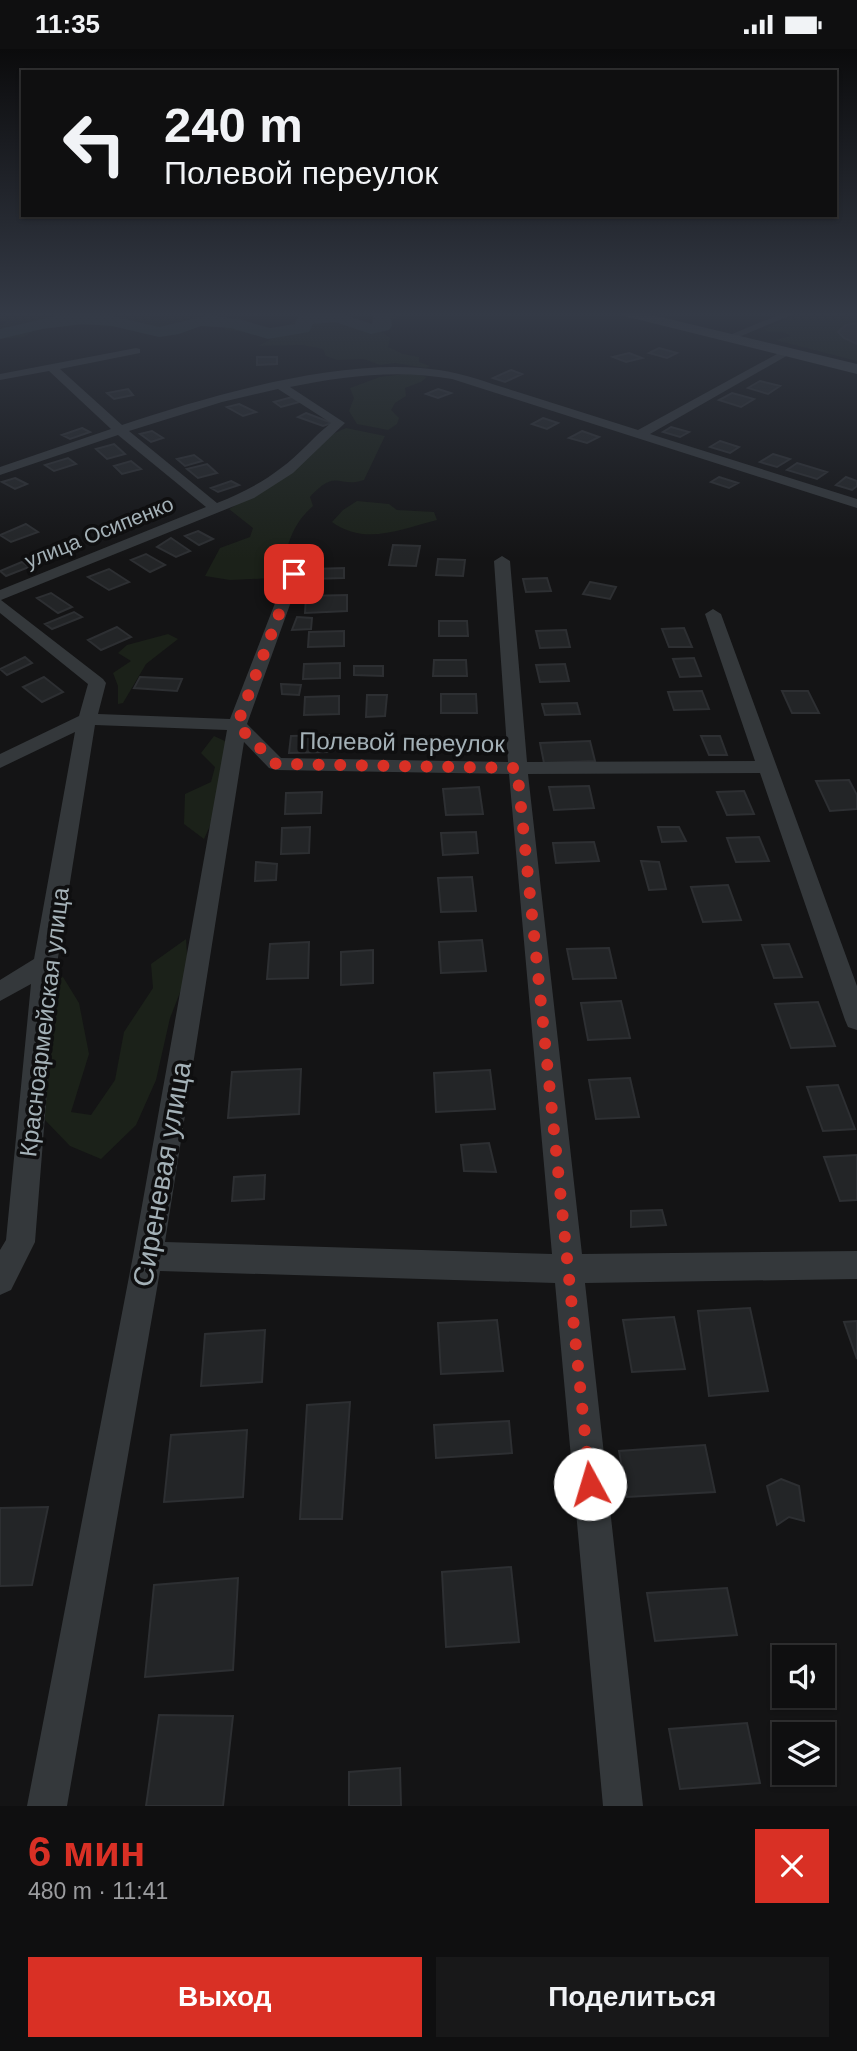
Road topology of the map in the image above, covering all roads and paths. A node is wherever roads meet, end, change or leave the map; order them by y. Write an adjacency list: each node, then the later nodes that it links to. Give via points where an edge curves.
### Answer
1 (82, 395): 6 (street)
2 (233, 395): 6 (street)
3 (295, 395): 10 (street, улица Осипенко, via 339,423 288,470 249,495)
4 (515, 395): 7 (street)
5 (709, 395): 7 (street)
6 (121, 431): 8 (street); 10 (street)
7 (639, 434): 9 (street)
8 (0, 471)
9 (857, 504)
10 (214, 507): 13 (street, улица Осипенко)
11 (303, 549): 17 (street, Сиреневая улица)
12 (502, 561): 20 (street)
13 (0, 596)
14 (0, 605): 16 (street, via 97,683)
15 (713, 614): 19 (street)
16 (87, 719): 17 (street); 18 (street); 21 (street, Красноармейская улица)
17 (237, 725): 20 (street, Полевой переулок, via 276,764); 24 (street, Сиреневая улица)
18 (0, 762)
19 (767, 767): 20 (street, Полевой переулок); 23 (street)
20 (517, 768): 26 (street)
21 (45, 964): 22 (street); 27 (street, Красноармейская улица, via 20,1242)
22 (0, 992)
23 (857, 1020)
24 (148, 1257): 26 (street); 28 (street, Сиреневая улица)
25 (857, 1265): 26 (street)
26 (568, 1269): 29 (street)
27 (0, 1280)
28 (47, 1806)
29 (623, 1806)

